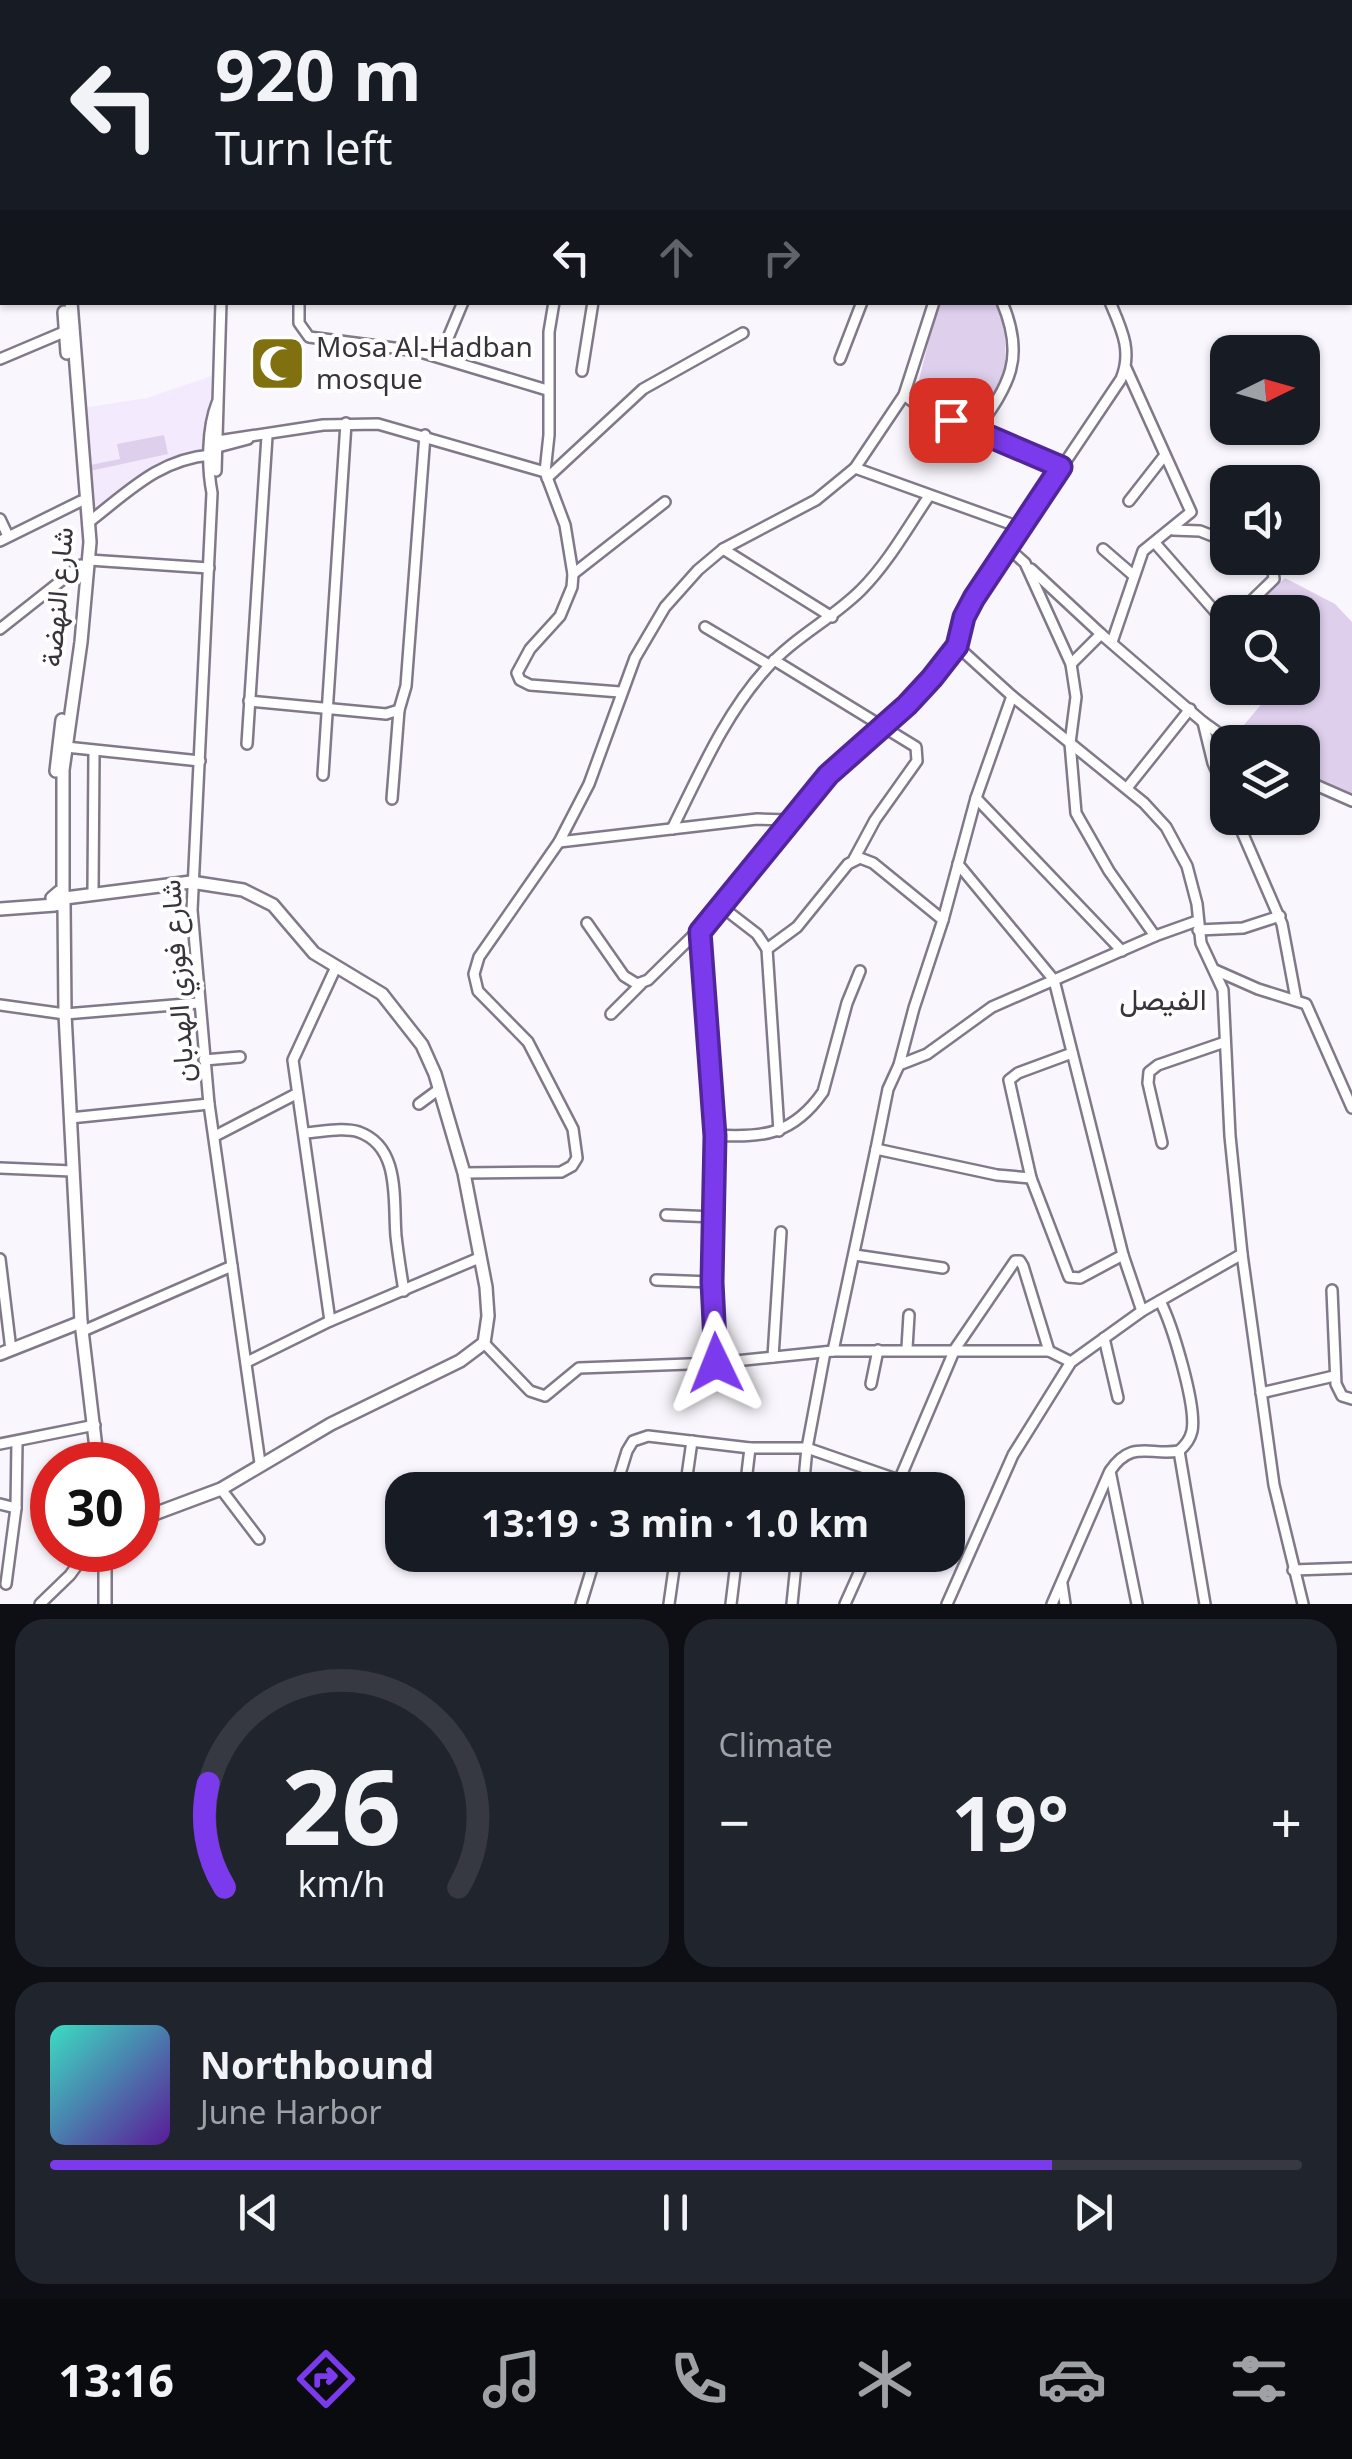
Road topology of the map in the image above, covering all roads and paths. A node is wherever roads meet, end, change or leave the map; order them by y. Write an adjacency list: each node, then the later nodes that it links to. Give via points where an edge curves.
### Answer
1 (67, 305): 11 (street, شارع النهضة)
2 (221, 305): 20 (street, شارع فوزي الهدبان)
3 (299, 305): 13 (street, via 308,338)
4 (461, 305): 13 (street)
5 (554, 305): 18 (street)
6 (593, 305): 17 (street)
7 (861, 305): 14 (street)
8 (933, 305): 19 (street)
9 (1003, 305): 23 (street, via 1012,329 1012,373)
10 (1111, 305): 16 (street, via 1125,339)
11 (68, 329): 15 (street); 34 (street, شارع النهضة); 38 (street, شارع النهضة)
12 (743, 333): 32 (street, via 643,389)
13 (440, 356): 18 (street)
14 (840, 358)
15 (0, 359)
16 (1126, 368): 29 (street); 30 (street)
17 (582, 371)
18 (547, 390): 32 (street)
19 (904, 396): 23 (street); 31 (street)
20 (218, 403): 22 (street, شارع فوزي الهدبان); 28 (street, شارع فوزي الهدبان)
21 (346, 423): 24 (street); 26 (street); 66 (street)
22 (220, 426): 25 (street); 28 (street, شارع فوزي الهدبان)
23 (977, 430): 30 (street)
24 (426, 435): 32 (street); 68 (street)
25 (234, 436): 27 (street); 28 (street)
26 (267, 436): 27 (street); 65 (street)
27 (250, 438): 28 (street)
28 (214, 447): 38 (street, via 156,470); 49 (street, شارع فوزي الهدبان)
29 (1165, 456): 36 (street); 40 (street, via 1191,512)
30 (1061, 467): 39 (street)
31 (854, 468): 33 (street); 45 (street, via 802,509)
32 (546, 475): 50 (street, via 565,525)
33 (929, 496): 39 (street); 55 (street, via 875,574)
34 (81, 500): 42 (street); 47 (street, شارع النهضة)
35 (665, 502): 50 (street)
36 (1129, 502)
37 (0, 519): 42 (street)
38 (90, 522): 47 (street, شارع النهضة)
39 (1019, 527): 44 (street)
40 (1173, 530): 41 (street); 43 (street)
41 (1210, 535)
42 (4, 539)
43 (1155, 543): 51 (street, via 1142,551); 54 (street)
44 (1007, 547): 48 (street); 60 (street, via 964,617)
45 (724, 548): 55 (street); 63 (street, via 666,607)
46 (1102, 549): 51 (street)
47 (85, 562): 49 (street); 57 (street); 74 (street, شارع النهضة); 92 (street, شارع النهضة, via 56,754)
48 (1025, 563): 58 (street); 62 (street)
49 (209, 568): 77 (street, شارع فوزي الهدبان)
50 (573, 574): 63 (street, via 560,616 520,664 518,678 530,685)
51 (1133, 575): 59 (street)
52 (1273, 575): 53 (street)
53 (1258, 595)
54 (1210, 606)
55 (832, 616): 61 (street)
56 (705, 627): 61 (street)
57 (0, 629)
58 (1101, 634): 59 (street); 62 (street)
59 (1112, 642): 67 (street)
60 (957, 646): 64 (street); 70 (street)
61 (771, 662): 70 (street); 85 (street, via 706,760)
62 (1071, 664): 72 (street, via 1076,698)
63 (620, 692): 87 (street, via 589,784)
64 (1012, 696): 72 (street); 81 (street)
65 (250, 701): 66 (street); 73 (street)
66 (327, 707): 68 (street); 78 (street)
67 (1190, 709): 69 (street); 80 (street)
68 (399, 710): 82 (street)
69 (1204, 722): 71 (street); 75 (street)
70 (882, 725): 84 (street); 88 (street, via 916,748 918,762)
71 (1210, 726)
72 (1070, 743): 80 (street); 100 (street, via 1076,813)
73 (247, 744)
74 (66, 747): 76 (street); 92 (street, شارع النهضة)
75 (1210, 749)
76 (94, 752): 77 (street); 91 (street)
77 (200, 761): 90 (street, شارع فوزي الهدبان)
78 (322, 775)
79 (1320, 787): 83 (street)
80 (1127, 788): 98 (street, via 1177,846 1193,886)
81 (976, 798): 89 (street); 102 (street)
82 (392, 799)
83 (1352, 801)
84 (789, 820): 85 (street); 93 (street)
85 (672, 829): 87 (street)
86 (1244, 835): 95 (street)
87 (559, 842): 132 (street, via 474,974 478,991 528,1042 573,1129 577,1158 561,1172)
88 (854, 859): 96 (street, via 873,863); 101 (street, via 797,927)
89 (958, 864): 96 (street); 106 (street)
90 (191, 882): 91 (street); 103 (street, via 258,896); 109 (street, شارع فوزي الهدبان)
91 (93, 892): 92 (street)
92 (59, 899): 94 (street); 111 (street)
93 (722, 907): 99 (street); 101 (street)
94 (0, 909)
95 (1280, 916): 98 (street, via 1243,928); 108 (street)
96 (944, 920): 117 (street)
97 (587, 923): 107 (street, via 624,976)
98 (1198, 926): 100 (street); 104 (street)
99 (700, 932): 107 (street); 127 (street)
100 (1155, 936): 102 (street)
101 (767, 949): 124 (street)
102 (1122, 951): 106 (street)
103 (336, 967): 118 (street, via 367,983 397,1012 422,1046); 119 (street, via 293,1060)
104 (1216, 970): 108 (street); 113 (street)
105 (860, 971): 124 (street, via 823,1092)
106 (1054, 980): 114 (street); 117 (street, via 992,1007 927,1054)
107 (641, 984): 112 (street)
108 (1296, 999): 122 (street, via 1310,1009)
109 (198, 1003): 111 (street); 116 (street, شارع فوزي الهدبان)
110 (0, 1005): 111 (street)
111 (65, 1014): 123 (street)
112 (612, 1014)
113 (1225, 1042): 128 (street, via 1149,1072); 138 (street)
114 (1072, 1053): 133 (street, via 1009,1080); 139 (street)
115 (240, 1057): 116 (street)
116 (204, 1060): 120 (street, شارع فوزي الهدبان)
117 (899, 1065): 129 (street)
118 (438, 1090): 121 (street); 132 (street)
119 (296, 1094): 125 (street); 126 (street)
120 (208, 1104): 123 (street); 126 (street, شارع فوزي الهدبان)
121 (420, 1104)
122 (1352, 1108)
123 (70, 1118): 131 (street)
124 (779, 1131): 127 (street)
125 (304, 1133): 147 (street, via 362,1133 387,1157); 151 (street)
126 (215, 1136): 142 (street, شارع فوزي الهدبان)
127 (715, 1136): 135 (street)
128 (1162, 1143)
129 (876, 1149): 133 (street); 137 (street)
130 (0, 1168): 131 (street)
131 (72, 1171): 152 (street)
132 (464, 1173): 140 (street)
133 (1031, 1178): 139 (street, via 1069,1277 1080,1278)
134 (666, 1215): 135 (street)
135 (715, 1216): 145 (street)
136 (781, 1232): 161 (street)
137 (856, 1254): 143 (street); 158 (street)
138 (1242, 1254): 148 (street); 167 (street)
139 (1124, 1255): 149 (street)
140 (478, 1258): 147 (street); 154 (street, via 486,1287)
141 (0, 1259): 160 (street)
142 (232, 1266): 152 (street); 162 (street, شارع فوزي الهدبان)
143 (943, 1268)
144 (656, 1280): 145 (street)
145 (712, 1282): 164 (street)
146 (1332, 1290): 165 (street)
147 (404, 1291): 151 (street)
148 (1160, 1301): 149 (street); 177 (street, via 1192,1411 1191,1435)
149 (1142, 1311): 153 (street)
150 (909, 1315): 155 (street)
151 (330, 1321): 162 (street)
152 (82, 1327): 160 (street); 170 (street)
153 (1104, 1338): 163 (street); 168 (street)
154 (484, 1343): 164 (street, via 538,1396 552,1394 579,1368); 178 (street, via 460,1362)
155 (907, 1348): 156 (street); 157 (street)
156 (955, 1349): 159 (street); 159 (street, via 1015,1260 1023,1266); 185 (street)
157 (878, 1350): 158 (street); 166 (street)
158 (829, 1351): 161 (street); 176 (street)
159 (1049, 1351): 163 (street)
160 (5, 1352)
161 (773, 1357): 164 (street)
162 (247, 1362): 178 (street, شارع فوزي الهدبان)
163 (1072, 1362): 210 (street, via 1013,1455)
164 (716, 1363)
165 (1334, 1376): 167 (street); 169 (street, via 1342,1396)
166 (871, 1384)
167 (1261, 1393): 193 (street)
168 (1118, 1398)
169 (1352, 1398)
170 (95, 1425): 172 (street); 173 (street)
171 (692, 1441): 175 (street); 180 (street, via 633,1441); 181 (street)
172 (17, 1442): 174 (street); 188 (street)
173 (96, 1442)
174 (0, 1444)
175 (750, 1448): 176 (street); 182 (street)
176 (807, 1448): 183 (street); 184 (street)
177 (1179, 1451): 179 (street, via 1132,1452); 214 (street)
178 (260, 1463): 186 (street)
179 (1110, 1470): 201 (street); 213 (street)
180 (621, 1472)
181 (688, 1472)
182 (747, 1472)
183 (805, 1472)
184 (865, 1472)
185 (903, 1472)
186 (220, 1489): 189 (street); 190 (street)
187 (0, 1504): 188 (street)
188 (16, 1508): 191 (street)
189 (160, 1512)
190 (260, 1539)
191 (5, 1554): 202 (street)
192 (1352, 1568): 193 (street)
193 (1293, 1570): 215 (street)
194 (72, 1572): 203 (street)
195 (105, 1572): 204 (street)
196 (591, 1572): 205 (street)
197 (674, 1572): 206 (street)
198 (735, 1572): 207 (street)
199 (795, 1572): 208 (street)
200 (859, 1572): 209 (street)
201 (1062, 1582): 211 (street); 212 (street)
202 (6, 1584)
203 (40, 1604)
204 (105, 1604)
205 (581, 1604)
206 (669, 1604)
207 (731, 1604)
208 (792, 1604)
209 (845, 1604)
210 (947, 1604)
211 (1052, 1604)
212 (1065, 1604)
213 (1137, 1604)
214 (1205, 1604)
215 (1303, 1604)

